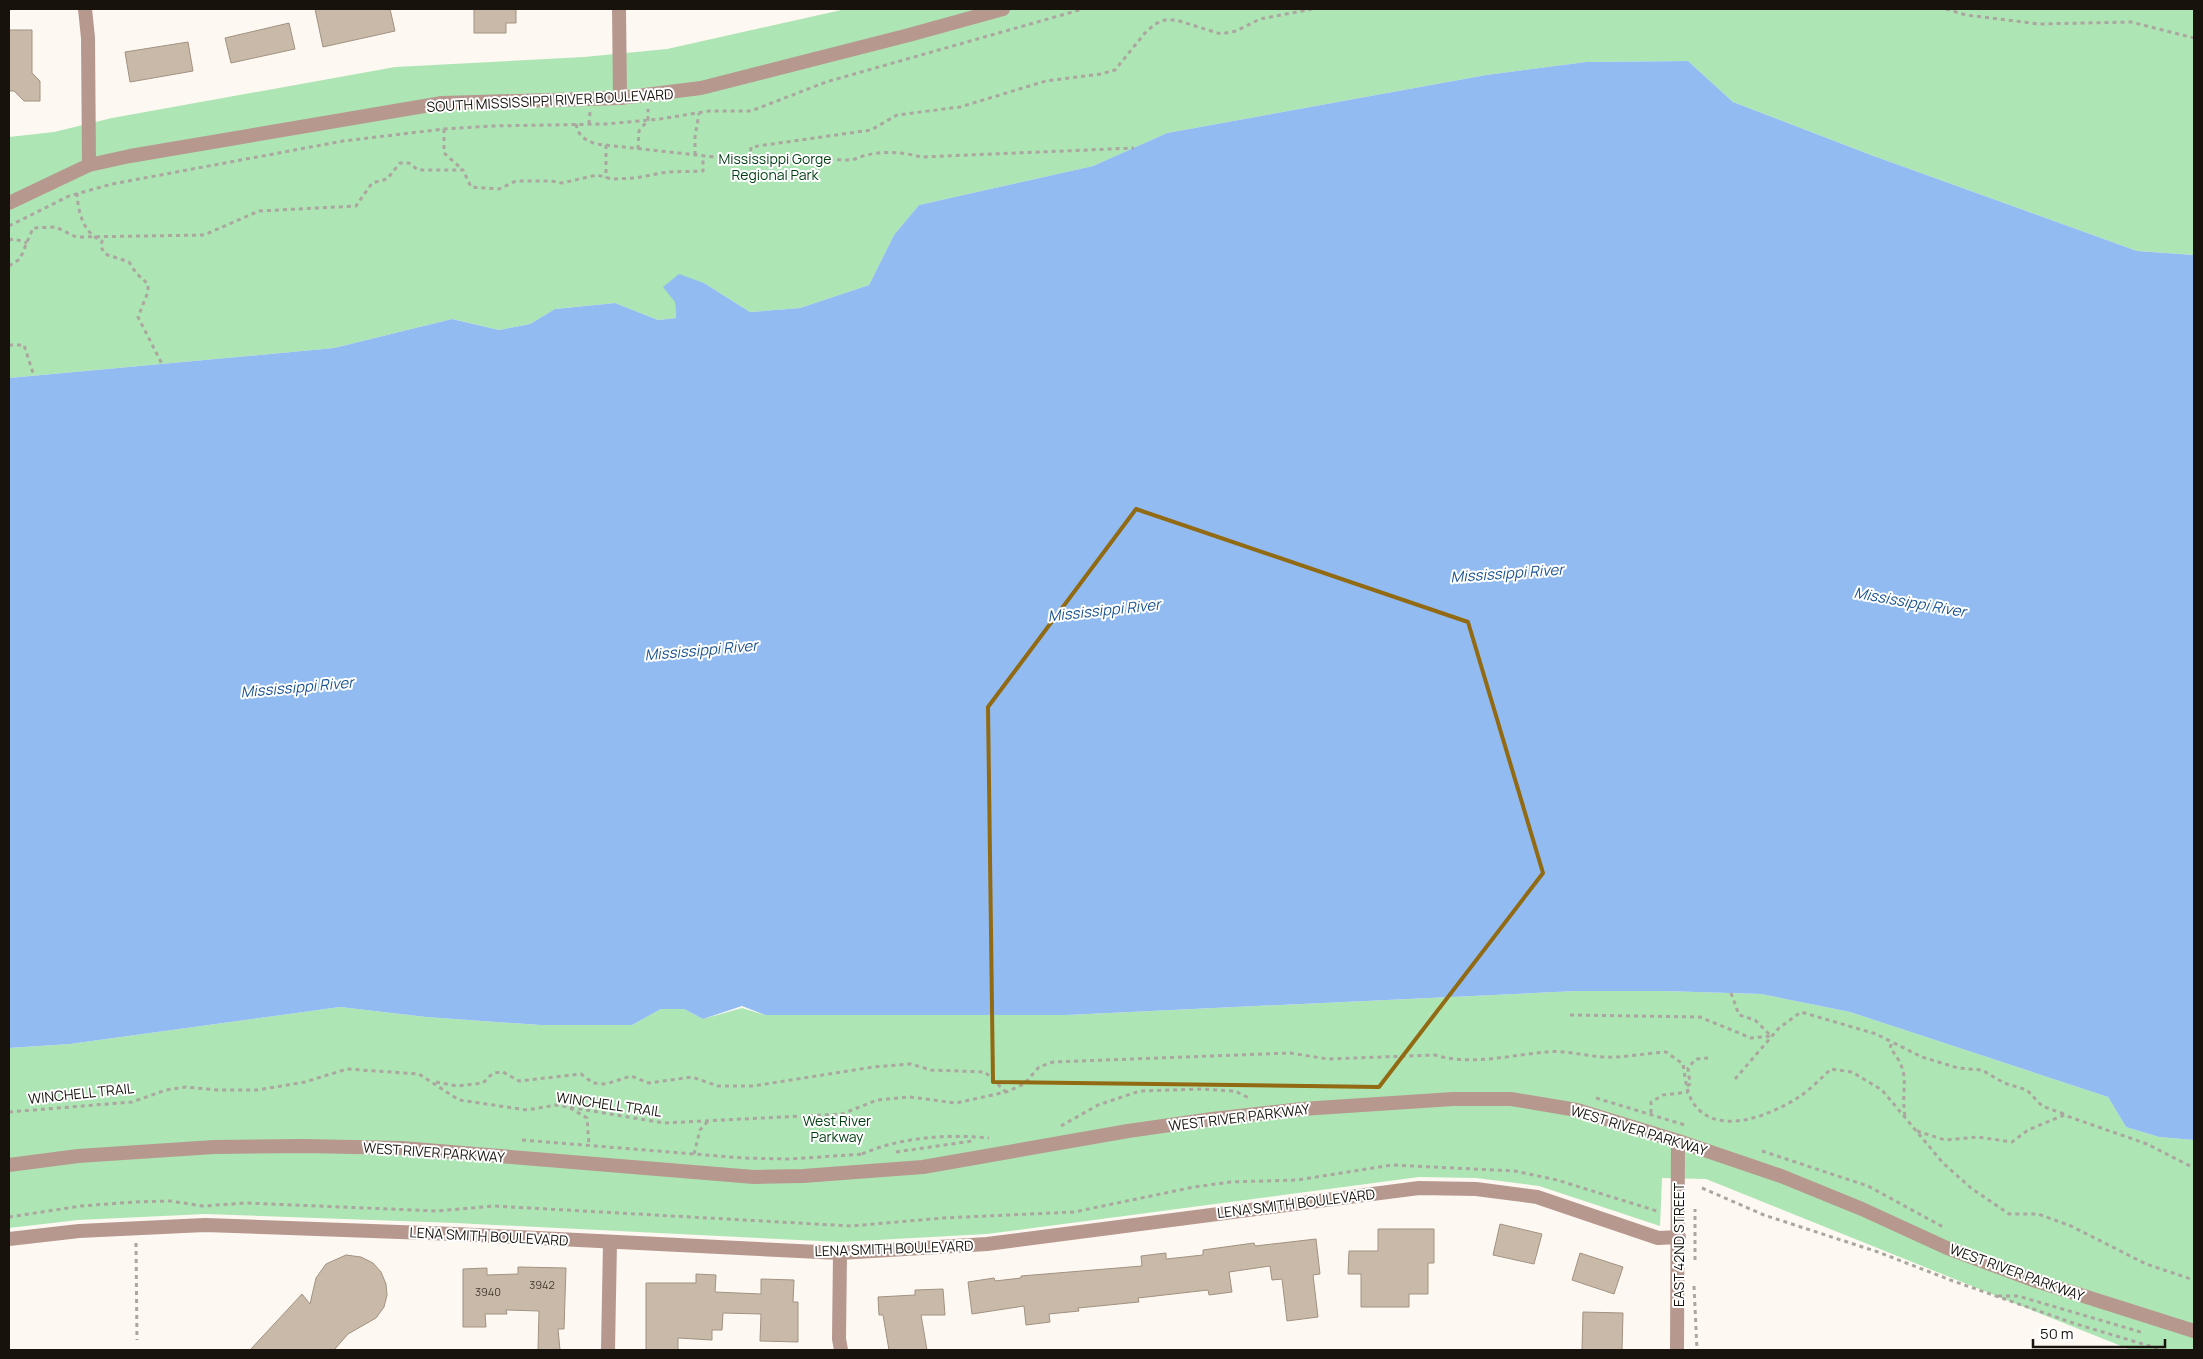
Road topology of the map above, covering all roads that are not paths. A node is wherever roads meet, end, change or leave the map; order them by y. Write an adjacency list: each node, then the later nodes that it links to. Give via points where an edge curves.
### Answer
1 (85, 9): 5 (street)
2 (619, 9): 4 (street)
3 (1003, 9): 4 (street, SOUTH MISSISSIPPI RIVER BOULEVARD, via 701,88)
4 (620, 98): 5 (street, SOUTH MISSISSIPPI RIVER BOULEVARD, via 442,103)
5 (89, 165): 6 (street, SOUTH MISSISSIPPI RIVER BOULEVARD)
6 (9, 204)
7 (1678, 1141): 8 (street, WEST RIVER PARKWAY, via 1577,1110 1541,1103 1511,1099 1453,1099 1302,1109 1212,1119 923,1167 803,1176 754,1177 402,1148 304,1146 78,1156); 9 (street, EAST 42ND STREET); 13 (street, WEST RIVER PARKWAY, via 1862,1208 1947,1248 2033,1280)
8 (9, 1165)
9 (1679, 1237): 12 (street, LENA SMITH BOULEVARD, via 1658,1238 1537,1197 1476,1189 1419,1188 988,1244); 16 (street, EAST 42ND STREET)
10 (9, 1239): 11 (street, LENA SMITH BOULEVARD, via 79,1231 205,1225)
11 (610, 1242): 12 (street, LENA SMITH BOULEVARD); 14 (street)
12 (840, 1253): 15 (street)
13 (2194, 1331)
14 (608, 1350)
15 (841, 1350)
16 (1678, 1350)

